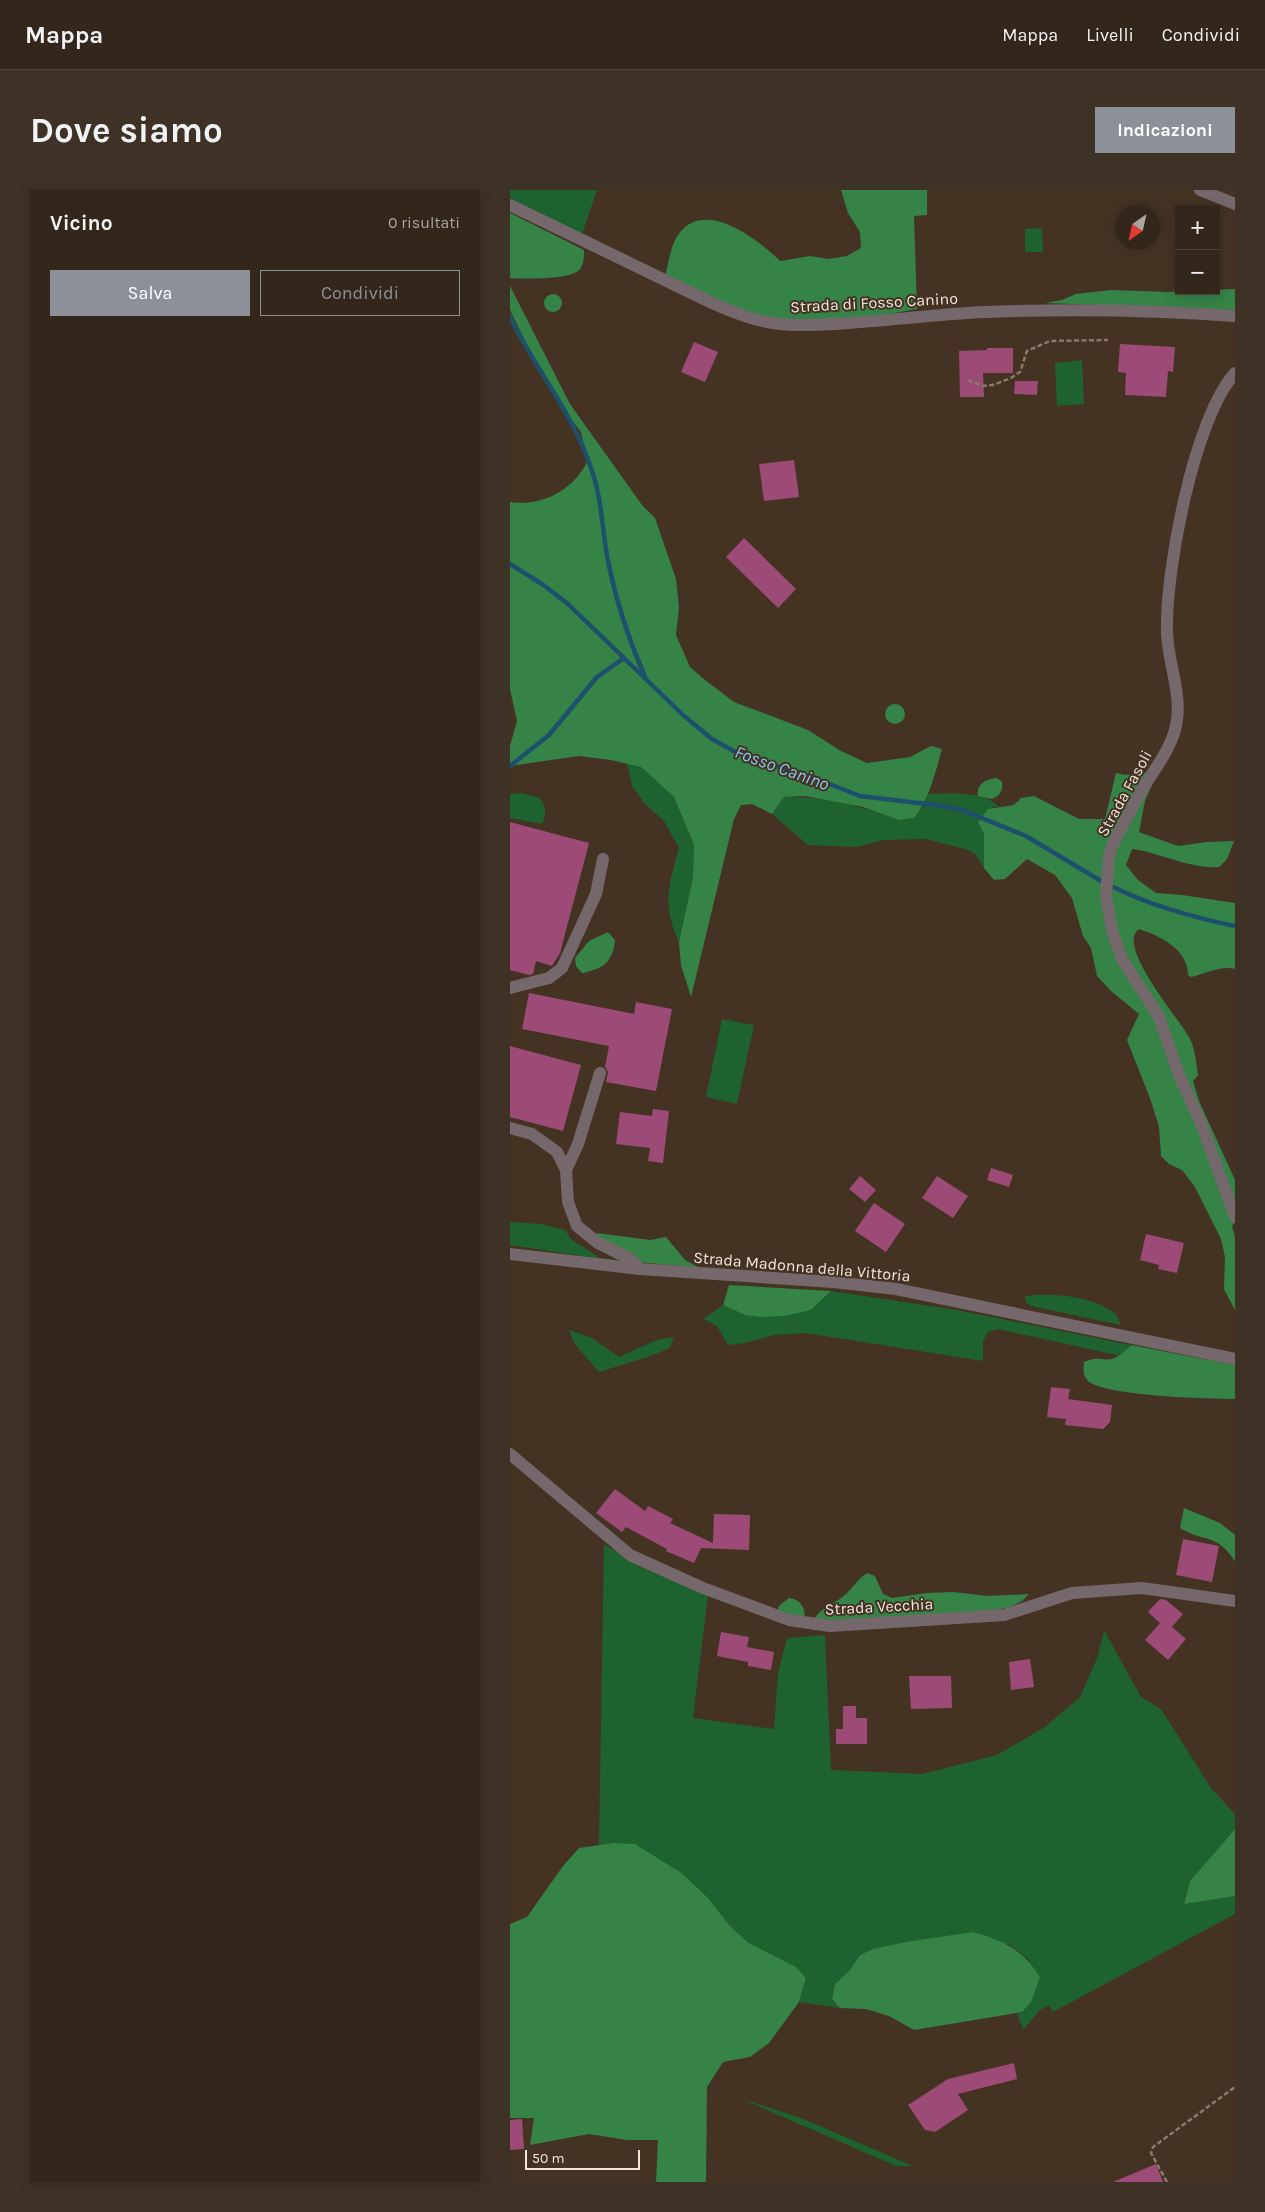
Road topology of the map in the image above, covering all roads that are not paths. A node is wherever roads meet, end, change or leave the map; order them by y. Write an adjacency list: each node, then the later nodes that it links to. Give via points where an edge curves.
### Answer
1 (1200, 190): 2 (street)
2 (1235, 204)
3 (510, 205): 4 (street, Strada di Fosso Canino, via 712,303 764,321 817,325 1051,310)
4 (1235, 316)
5 (1235, 373): 11 (street, Strada Fasoli, via 1223,388 1204,432 1173,557 1166,613 1178,704 1174,734 1113,844 1106,896 1116,946 1160,1017 1179,1075 1202,1126)
6 (604, 859): 7 (street, via 596,894 562,968 549,978)
7 (510, 988)
8 (600, 1073): 10 (street, via 578,1144)
9 (510, 1128): 10 (street, via 532,1134 557,1152)
10 (566, 1170): 13 (street, via 568,1202 577,1226)
11 (1235, 1217)
12 (510, 1254): 13 (street, Strada Madonna della Vittoria)
13 (640, 1268): 14 (street, Strada Madonna della Vittoria, via 896,1289)
14 (1235, 1359)
15 (510, 1454): 16 (street, Strada Vecchia, via 630,1555 703,1588 789,1620 830,1626 1004,1615 1072,1593 1142,1588)
16 (1235, 1601)

